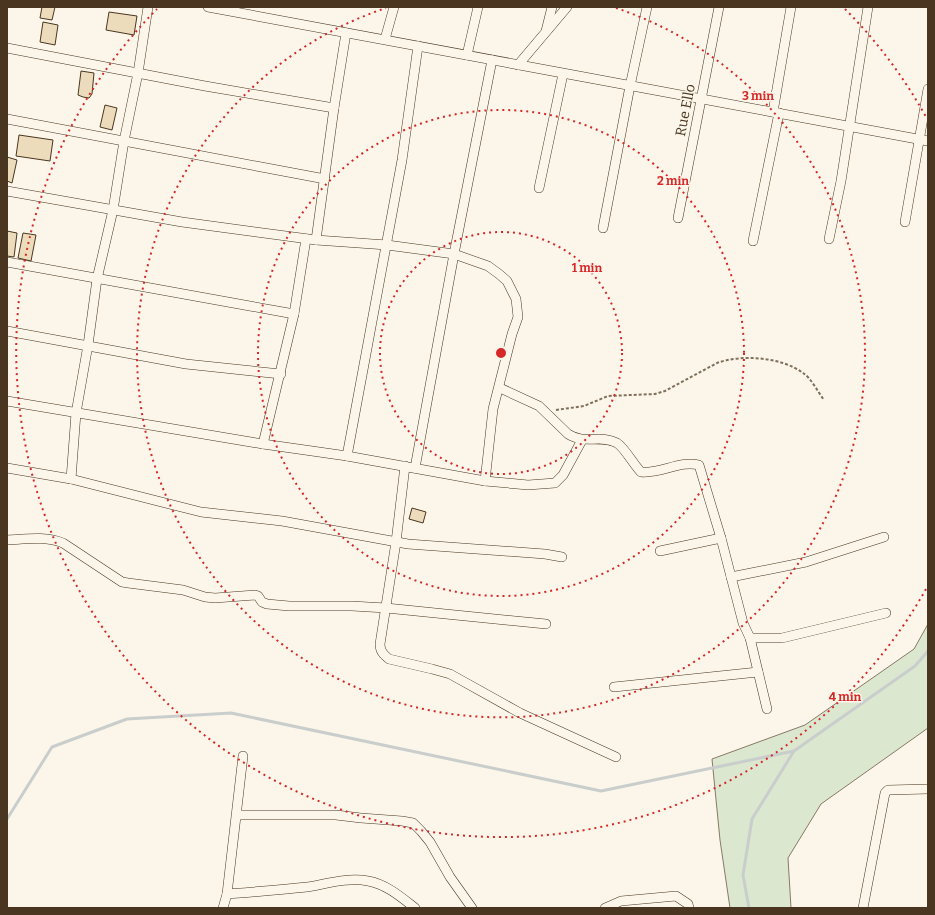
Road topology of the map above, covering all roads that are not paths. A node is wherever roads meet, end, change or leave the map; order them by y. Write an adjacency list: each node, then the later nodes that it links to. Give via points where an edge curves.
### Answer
1 (148, 7): 19 (street)
2 (208, 7): 11 (street)
3 (394, 7): 13 (street)
4 (478, 7): 16 (street)
5 (552, 7): 12 (street)
6 (567, 7): 12 (street)
7 (647, 7): 21 (street)
8 (719, 7): 23 (street, Rue Ello)
9 (791, 7): 25 (street)
10 (868, 7): 27 (street)
11 (346, 33): 13 (street); 24 (street)
12 (545, 33): 18 (street)
13 (385, 39): 14 (street)
14 (418, 46): 16 (street); 41 (street)
15 (7, 48): 19 (street)
16 (467, 55): 17 (street)
17 (492, 60): 18 (street); 42 (street)
18 (518, 65): 20 (street)
19 (138, 73): 24 (street); 29 (street)
20 (563, 74): 21 (street); 31 (street)
21 (630, 86): 23 (street); 36 (street)
22 (928, 89): 28 (street)
23 (702, 99): 25 (street); 34 (street, Rue Ello)
24 (334, 108): 30 (street)
25 (776, 113): 27 (street); 40 (street)
26 (7, 119): 29 (street)
27 (848, 126): 28 (street); 38 (street, via 841,181)
28 (924, 140): 35 (street)
29 (124, 141): 30 (street); 33 (street)
30 (324, 179): 39 (street)
31 (539, 188)
32 (7, 191): 33 (street)
33 (113, 210): 37 (street); 44 (street)
34 (678, 218)
35 (905, 222)
36 (603, 228)
37 (306, 239): 39 (street); 45 (street)
38 (828, 239)
39 (316, 240): 41 (street)
40 (753, 240)
41 (387, 245): 42 (street); 54 (street)
42 (454, 254): 49 (street, via 488,266 500,274 507,281 516,299 518,317); 57 (street)
43 (7, 262): 44 (street)
44 (97, 279): 45 (street); 47 (street)
45 (294, 314): 48 (street)
46 (7, 331): 47 (street)
47 (88, 345): 48 (street, via 186,364); 51 (street)
48 (281, 374): 53 (street)
49 (500, 388): 52 (street, via 539,406 573,438); 59 (street, via 493,409)
50 (7, 401): 51 (street)
51 (76, 413): 53 (street); 58 (street)
52 (582, 440): 59 (street, via 563,475 555,483 528,485); 61 (street, via 608,439 618,444 641,472 692,463 699,465)
53 (263, 444): 54 (street)
54 (347, 456): 55 (street)
55 (405, 466): 57 (street); 63 (street)
56 (7, 468): 58 (street)
57 (415, 468): 59 (street)
58 (71, 479): 63 (street, via 201,512 282,521)
59 (486, 481)
60 (884, 537): 66 (street, via 806,562)
61 (721, 538): 64 (street); 66 (street)
62 (7, 540): 67 (street, via 55,540 122,582 183,590 205,597 255,594 267,604)
63 (396, 542): 65 (street); 67 (street)
64 (660, 551)
65 (562, 557)
66 (732, 577): 70 (street, via 743,622)
67 (386, 608): 69 (street); 75 (street, via 380,650 389,659 450,674 520,713)
68 (886, 613): 70 (street, via 782,638)
69 (546, 624)
70 (750, 638): 71 (street)
71 (758, 672): 72 (street); 73 (street)
72 (614, 688)
73 (767, 709)
74 (243, 756): 77 (street)
75 (616, 757)
76 (928, 788): 85 (street, via 885,792)
77 (237, 815): 78 (street); 82 (street, via 336,815 413,823 430,842)
78 (227, 894): 80 (street); 81 (street, via 306,887 357,879 381,885)
79 (622, 904): 83 (street); 84 (street, via 676,896 688,904)
80 (223, 908)
81 (415, 908)
82 (472, 908)
83 (605, 908)
84 (689, 908)
85 (863, 908)

